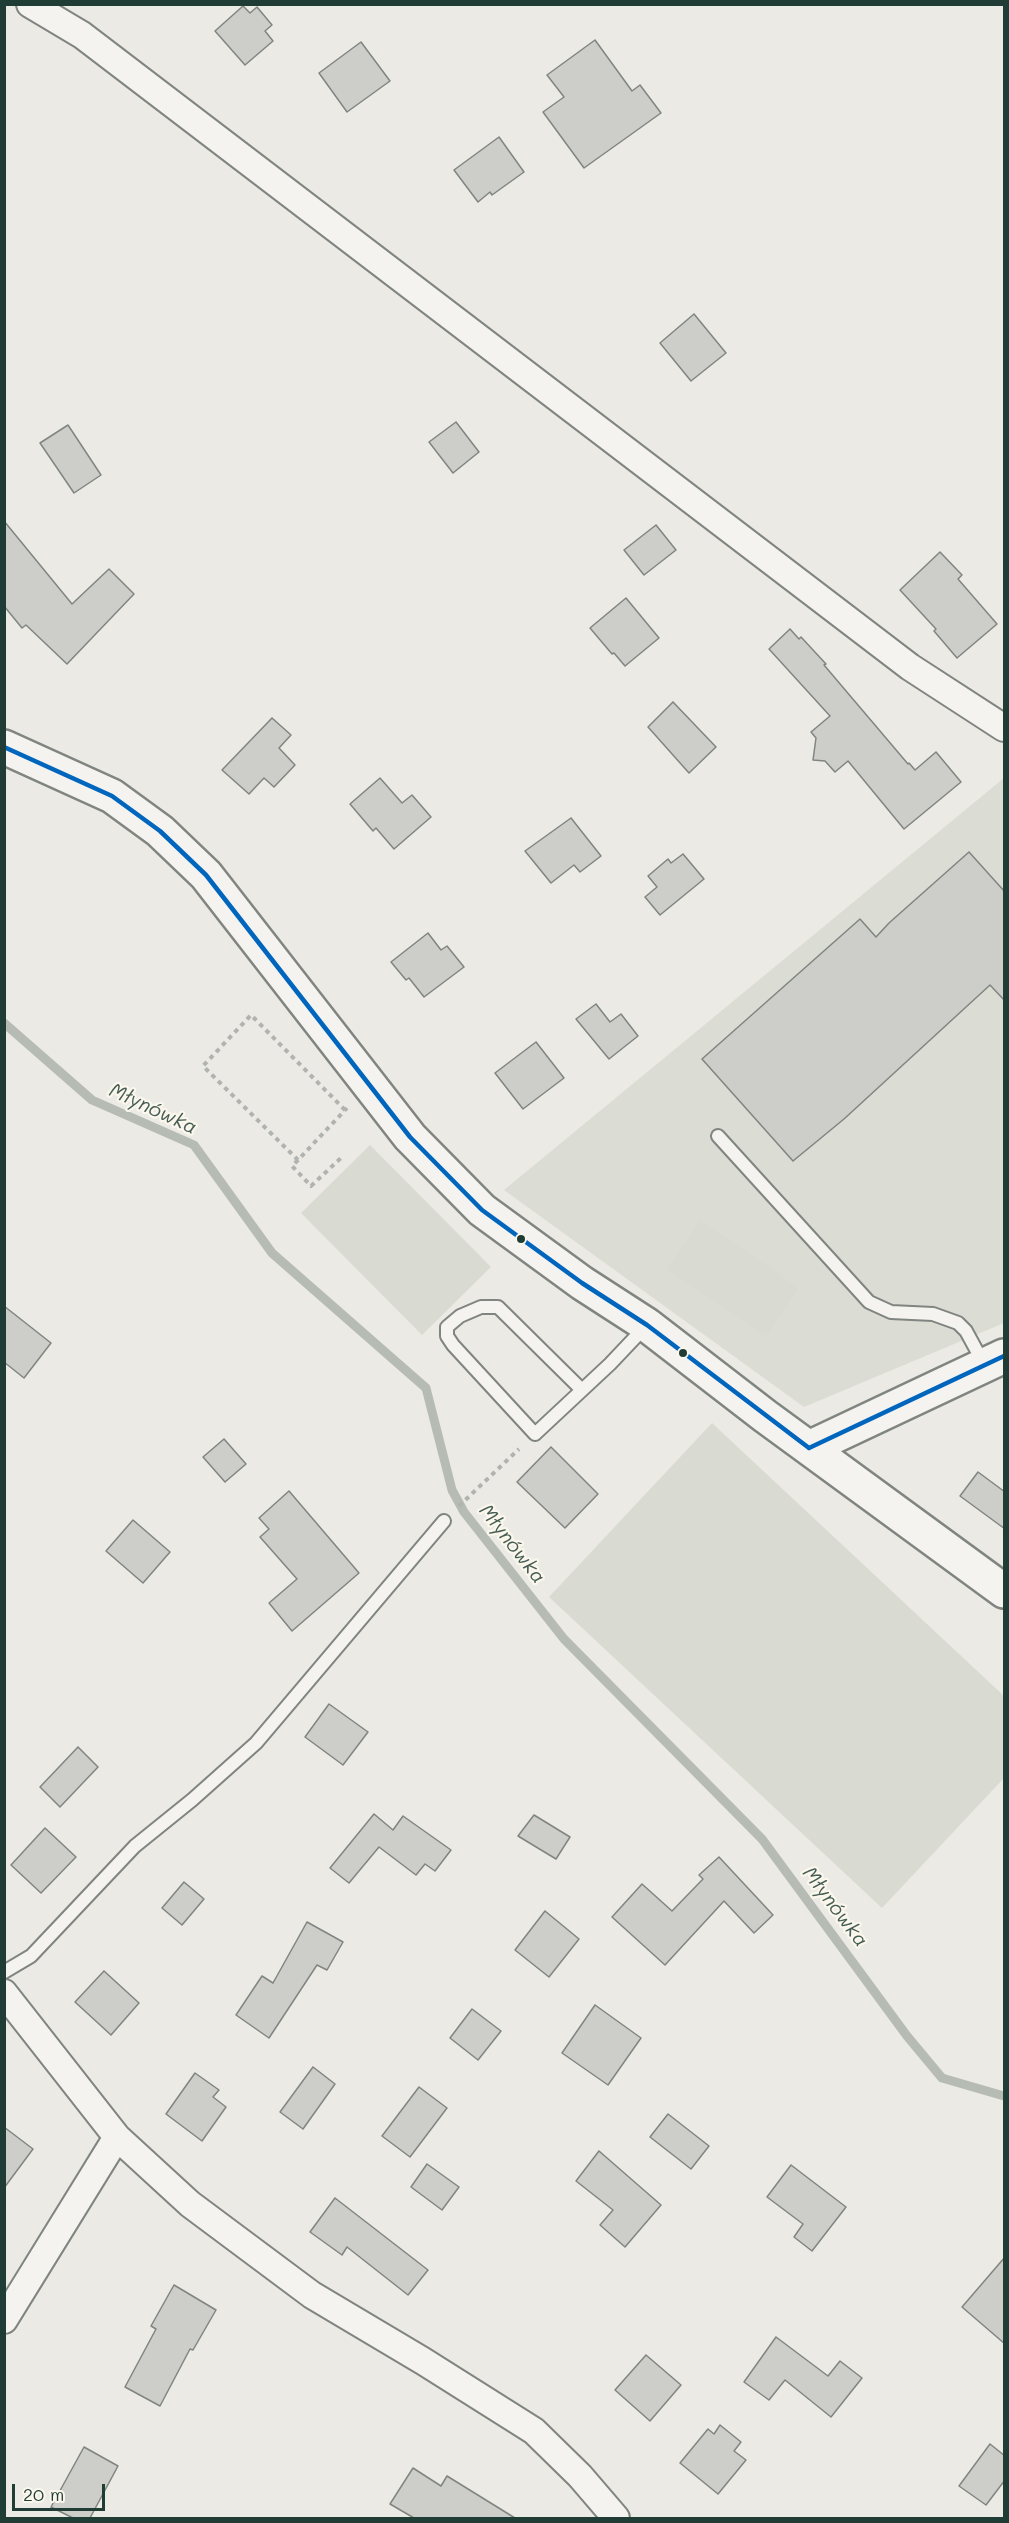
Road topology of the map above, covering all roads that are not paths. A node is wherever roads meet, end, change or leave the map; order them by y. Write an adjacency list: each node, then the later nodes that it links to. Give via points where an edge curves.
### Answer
1 (30, 4): 2 (street, via 99,48 910,668)
2 (1005, 729)
3 (4, 747): 5 (street, via 112,796 168,839 206,875 410,1137 482,1210)
4 (718, 1136): 6 (lane, via 869,1302 891,1311 933,1314 958,1323)
5 (647, 1325): 7 (lane); 8 (street)
6 (994, 1361): 8 (street)
7 (582, 1390): 7 (lane, via 535,1434 453,1346 447,1328 460,1316 481,1307 498,1307)
8 (809, 1448): 10 (street)
9 (444, 1521): 11 (lane, via 256,1743 135,1846 32,1956)
10 (1005, 1592)
11 (4, 1972)
12 (4, 1993): 13 (street)
13 (117, 2137): 14 (street); 15 (street, via 190,2204 312,2295 534,2430)
14 (4, 2320)
15 (616, 2518)

